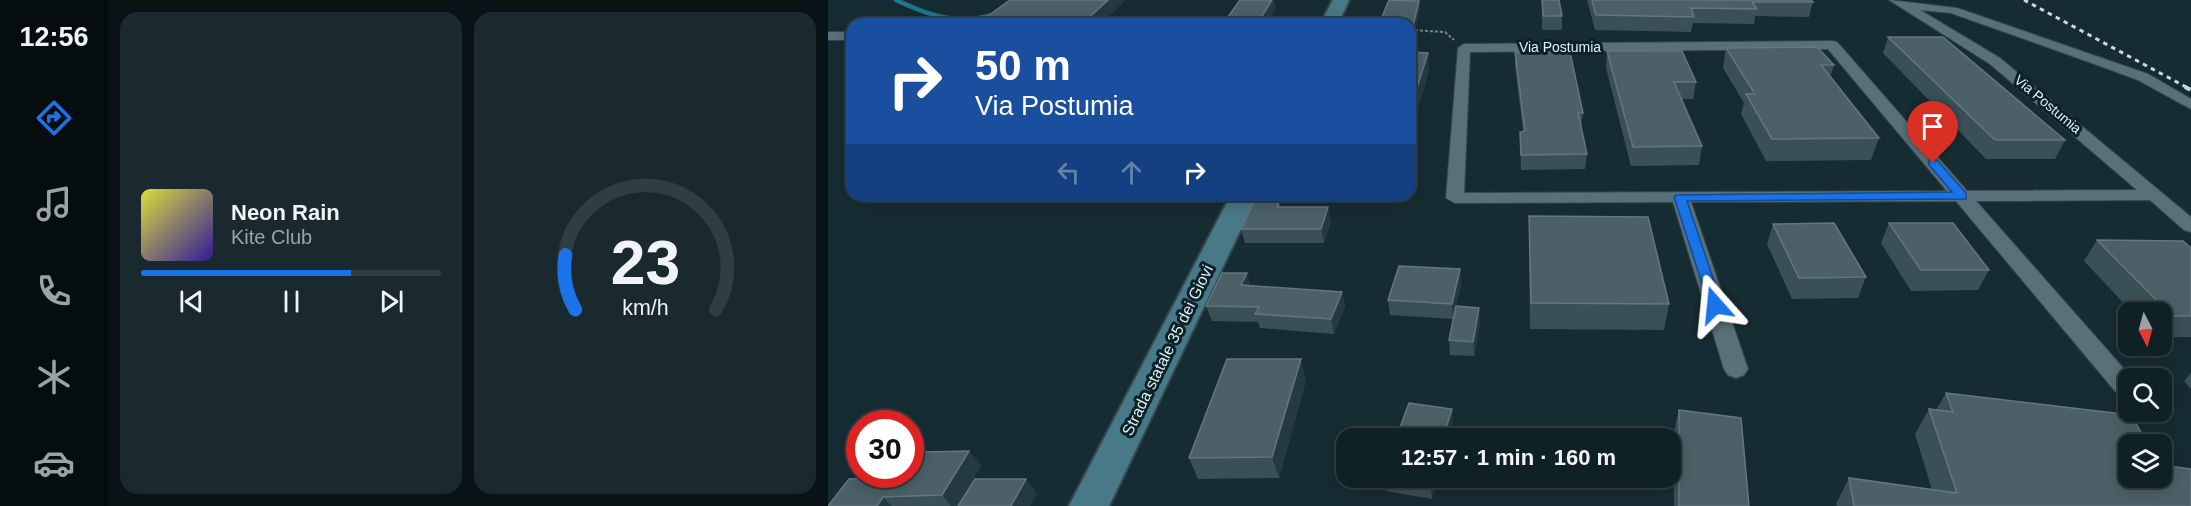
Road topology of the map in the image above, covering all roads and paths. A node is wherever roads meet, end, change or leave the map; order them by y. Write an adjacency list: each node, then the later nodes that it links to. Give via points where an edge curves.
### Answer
1 (1341, 0): 3 (main road)
2 (1899, 2): 8 (street, Via Postumia, via 1953,10 2073,51 2143,77); 9 (street, Via Postumia, via 1995,61)
3 (1332, 18)
4 (1416, 30): 7 (path, via 1445,32)
5 (828, 36): 6 (street)
6 (846, 36)
7 (1464, 48): 10 (street, Via Postumia, via 1832,45); 11 (street, via 1455,198)
8 (2191, 105)
9 (2155, 195): 10 (street); 13 (street, Via Postumia)
10 (1962, 196): 11 (street); 15 (street, Via Postumia)
11 (1680, 197): 14 (street)
12 (1241, 201): 16 (main road, Strada statale 35 dei Giovi)
13 (2191, 226)
14 (1736, 369)
15 (2118, 378)
16 (1089, 506)

